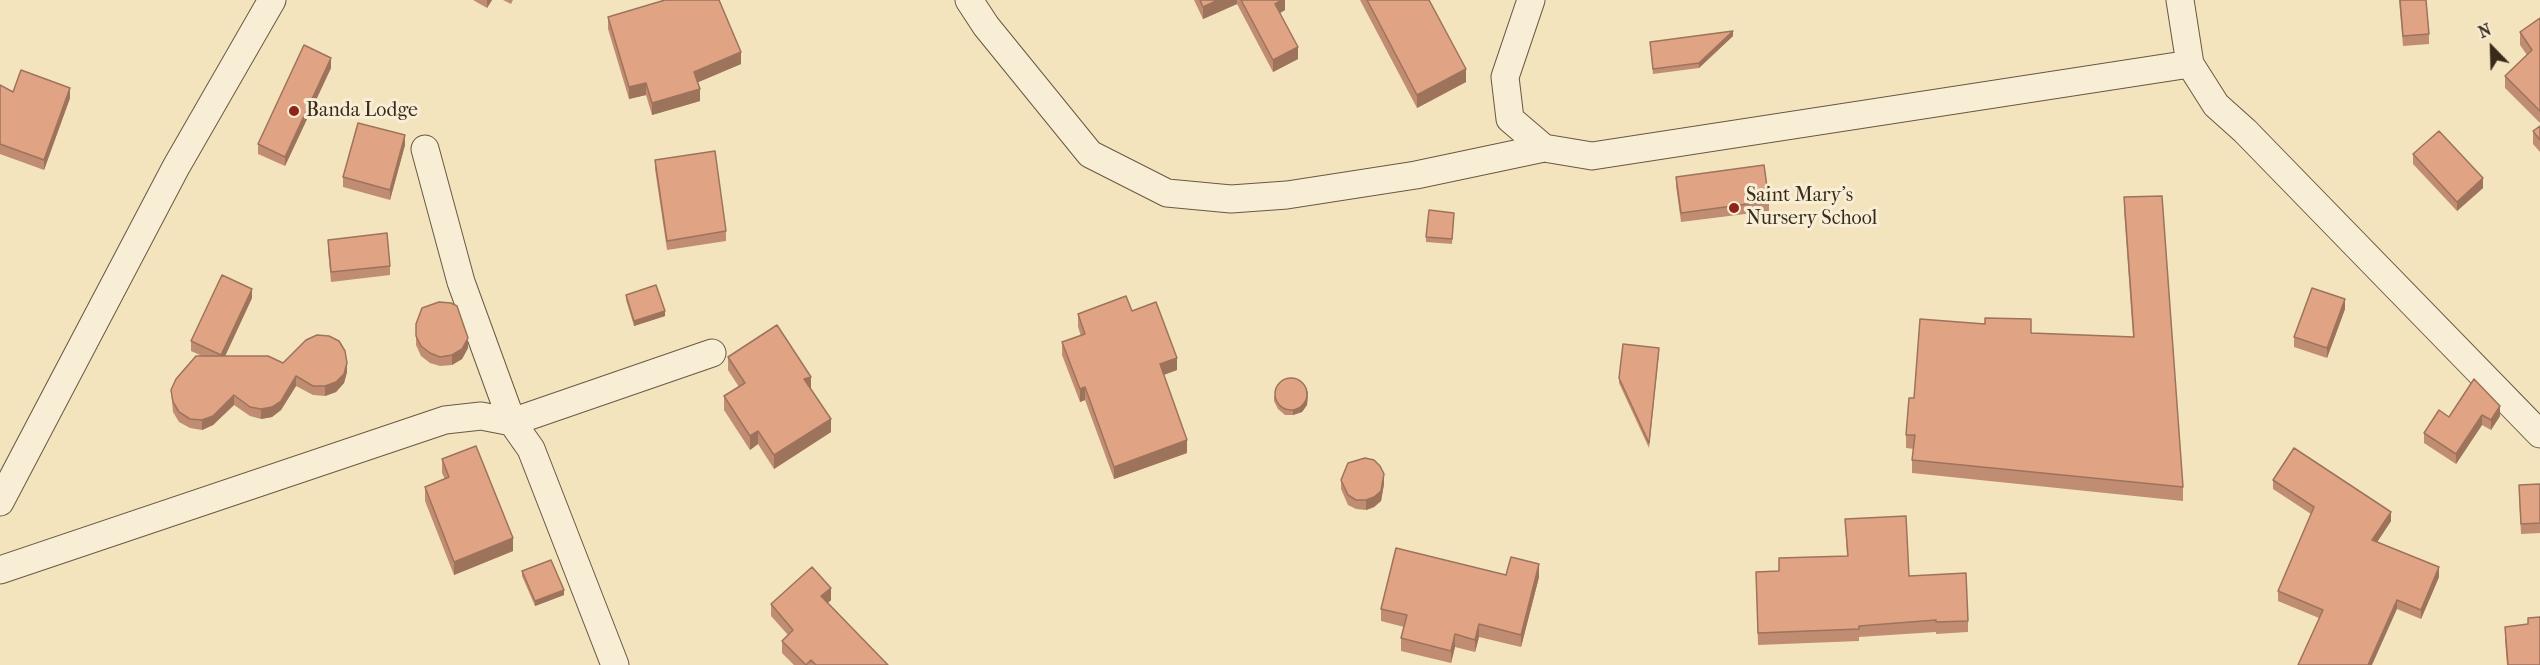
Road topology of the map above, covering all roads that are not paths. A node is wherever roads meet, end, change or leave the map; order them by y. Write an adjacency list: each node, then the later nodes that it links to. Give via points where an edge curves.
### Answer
1 (272, 0): 11 (street, via 176,167)
2 (969, 0): 6 (street, via 1090,153 1167,193 1231,199 1287,195 1416,175)
3 (1531, 0): 6 (street, via 1505,77 1510,119)
4 (2180, 0): 5 (street)
5 (2190, 64): 6 (street, via 1592,156); 10 (street, via 2216,105)
6 (1544, 148)
7 (424, 149): 9 (street, via 461,282)
8 (711, 352): 9 (street)
9 (512, 422): 12 (street, via 481,416 445,420); 13 (street, via 531,449)
10 (2540, 434)
11 (0, 502)
12 (0, 570)
13 (615, 665)

